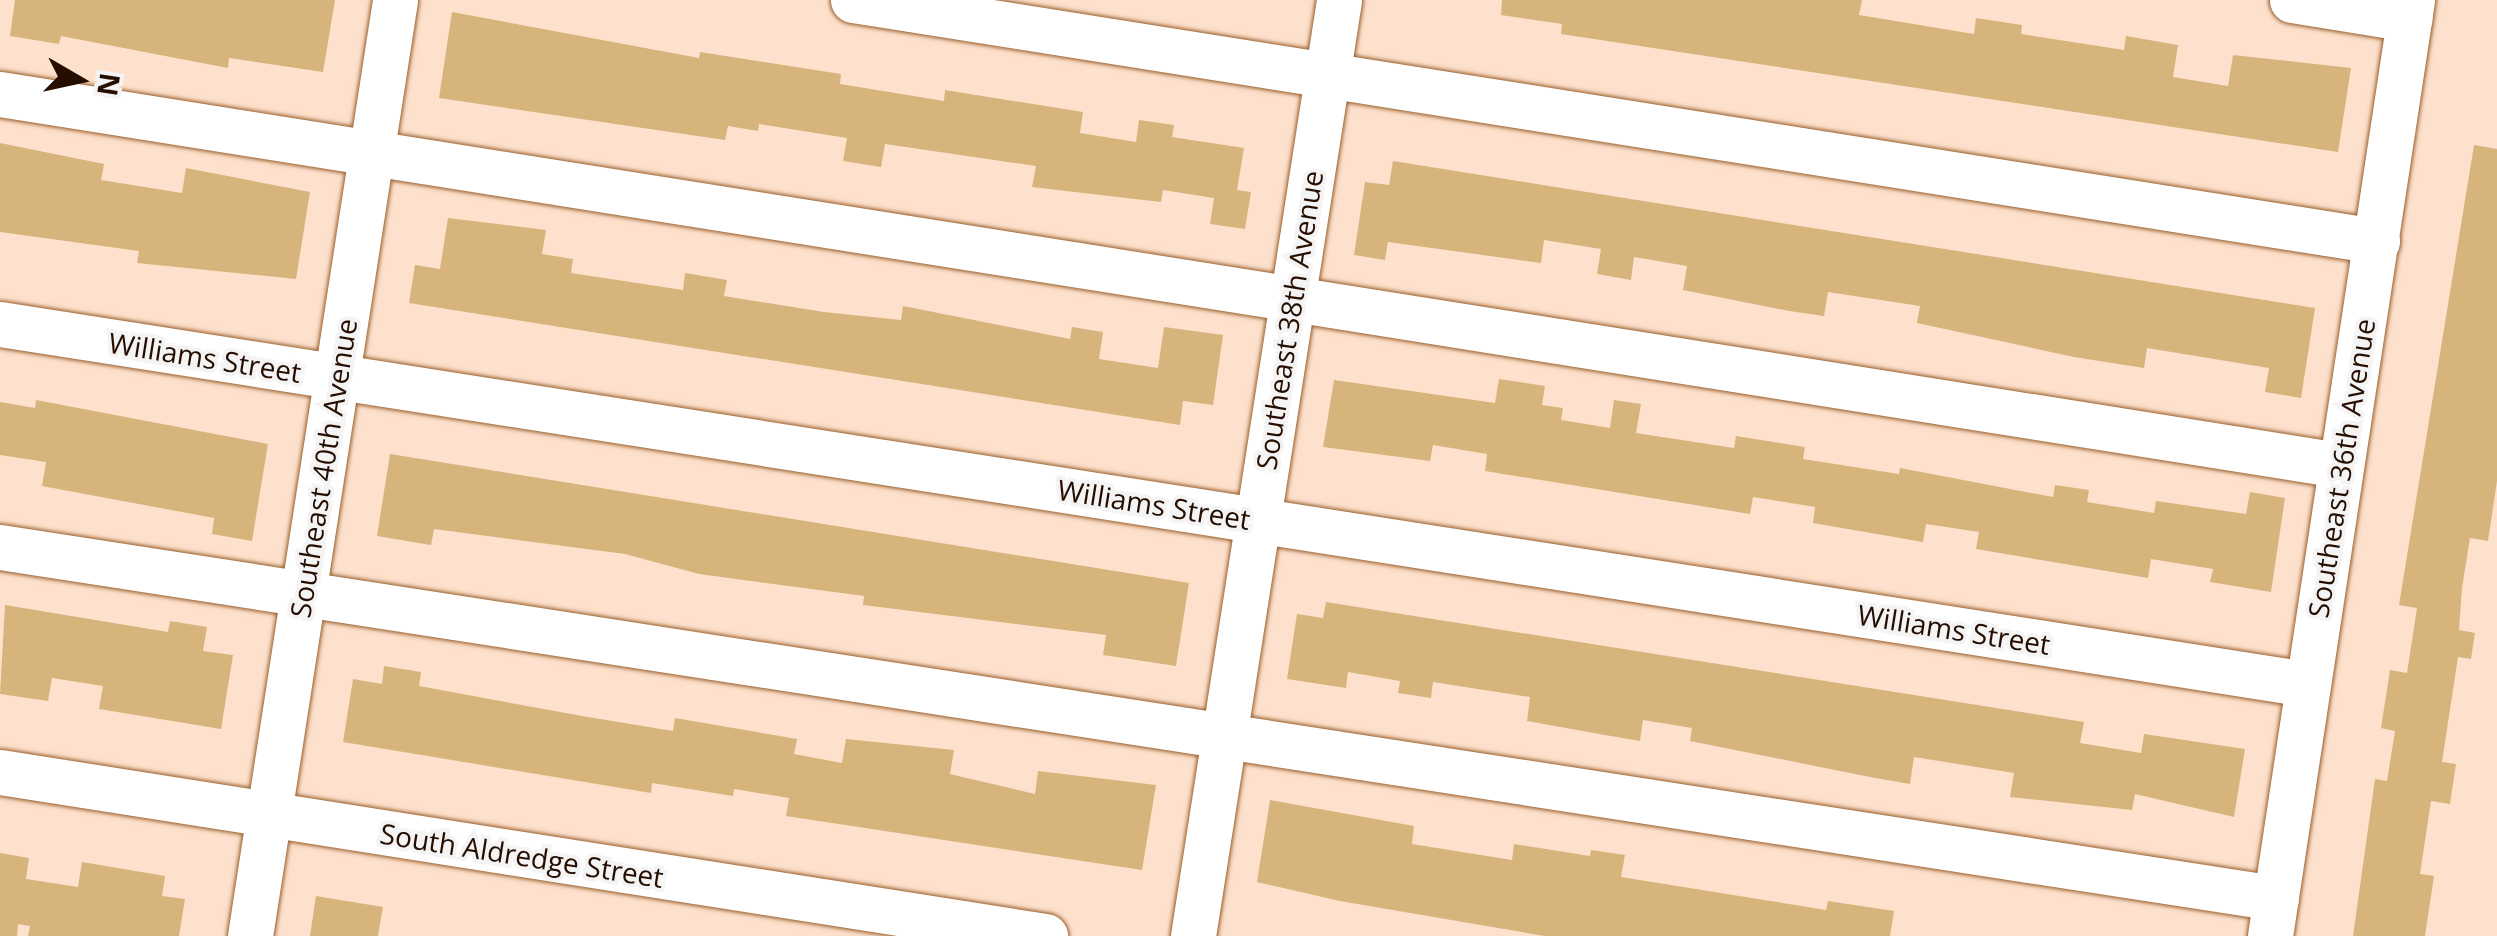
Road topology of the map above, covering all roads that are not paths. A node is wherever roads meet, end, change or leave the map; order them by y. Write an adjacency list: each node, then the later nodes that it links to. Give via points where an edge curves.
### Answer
1 (394, 0): 8 (street, Southeast 40th Avenue)
2 (853, 0): 6 (street)
3 (1339, 0): 6 (street, Southeast 38th Avenue)
4 (2292, 0): 5 (street)
5 (2411, 9): 9 (street, Southeast 36th Avenue)
6 (1326, 76): 9 (street); 10 (street, Southeast 38th Avenue)
7 (0, 94): 8 (street)
8 (371, 153): 10 (street); 12 (street, Southeast 40th Avenue)
9 (2377, 242): 13 (street, Southeast 36th Avenue)
10 (1296, 294): 13 (street); 14 (street, Southeast 38th Avenue)
11 (0, 324): 12 (street, Williams Street)
12 (337, 378): 14 (street, Williams Street); 16 (street, Southeast 40th Avenue)
13 (2341, 464): 17 (street, Southeast 36th Avenue)
14 (1258, 520): 17 (street, Williams Street); 18 (street, Southeast 38th Avenue)
15 (0, 548): 16 (street)
16 (303, 594): 18 (street); 20 (street, Southeast 40th Avenue)
17 (2307, 684): 21 (street, Southeast 36th Avenue)
18 (1224, 735): 21 (street); 24 (street, Southeast 38th Avenue)
19 (0, 772): 20 (street, South Aldredge Street)
20 (268, 816): 22 (street, Southeast 40th Avenue); 23 (street, South Aldredge Street)
21 (2273, 917)
22 (250, 936)
23 (1045, 936)
24 (1193, 936)

